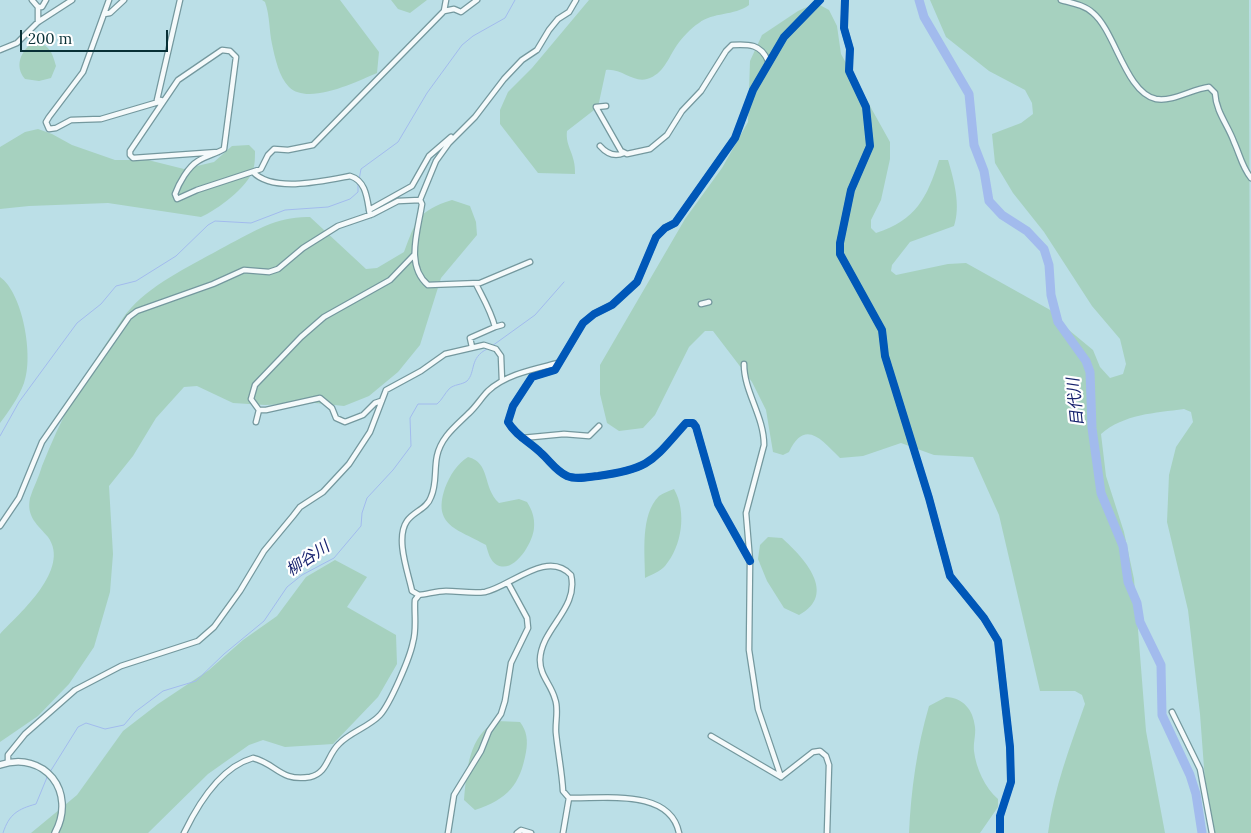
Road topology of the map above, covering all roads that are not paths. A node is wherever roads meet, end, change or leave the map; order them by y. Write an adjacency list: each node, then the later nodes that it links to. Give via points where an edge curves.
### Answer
1 (32, 0): 13 (street)
2 (46, 0): 13 (street, via 42,7)
3 (72, 0): 16 (street)
4 (109, 0): 15 (street)
5 (124, 0): 15 (street, via 110,14)
6 (180, 0): 19 (street, via 159,84 157,100)
7 (446, 0): 14 (street)
8 (478, 0): 14 (street, via 461,12 454,9)
9 (576, 0): 21 (street, via 569,12 549,30 537,50 522,60)
10 (820, 0): 18 (street, via 784,37)
11 (844, 0): 63 (street, via 844,28 850,49 849,71 866,107 870,146 851,190 840,254 882,330 885,356 950,576 998,641 1011,782 1000,816)
12 (1061, 0): 26 (street, via 1082,6 1096,15 1130,75 1148,95 1168,99 1197,88 1209,88 1215,93 1216,106 1234,141 1242,166)
13 (38, 7): 16 (street)
14 (444, 11): 25 (street, via 320,140 303,148 274,149 261,169)
15 (104, 14): 19 (street, via 83,72 49,116 46,122 49,128 71,120 101,119)
16 (38, 22): 17 (street, via 17,43)
17 (0, 50)
18 (768, 61): 24 (street, via 764,52 755,46 732,45 662,140 650,149); 37 (street, via 735,138 675,223 656,237 637,282 612,305 583,323)
19 (163, 101): 23 (street, via 130,151 132,158); 23 (street, via 178,80 222,50 230,50 236,57 224,149)
20 (606, 106): 24 (street, via 596,107 615,144)
21 (456, 135): 27 (street, via 436,161); 28 (street, via 429,156 412,186)
22 (600, 146): 24 (street, via 607,153)
23 (218, 152): 25 (street, via 196,161 178,186 175,194 178,199)
24 (624, 153)
25 (253, 172): 28 (street, via 268,181 304,184 355,177 365,190)
26 (1251, 178)
27 (420, 200): 28 (street, via 398,201); 29 (street)
28 (369, 213): 45 (street, via 322,235 278,269 269,272 244,270 137,311 129,317 42,442 18,498)
29 (414, 255): 31 (street, via 420,278 428,285); 41 (street, via 390,280 324,317 301,337 255,386 251,399)
30 (530, 262): 31 (street)
31 (476, 284): 35 (street)
32 (709, 302): 33 (street)
33 (701, 304)
34 (502, 325): 35 (street)
35 (495, 327): 36 (street, via 470,338)
36 (472, 347): 39 (street, via 484,345 496,349 501,356); 40 (street, via 437,358 421,371 386,390)
37 (558, 363): 39 (street); 44 (street, via 554,370 532,377 513,406 508,422 513,432)
38 (744, 364): 46 (street, via 744,378 764,434 746,513)
39 (502, 381): 48 (street, via 451,428 437,455 432,497 406,521 404,560 412,591)
40 (381, 401): 41 (street, via 363,416 345,422 336,418 332,408 320,398); 51 (street, via 370,432 349,464 323,492 300,507 264,551 214,627 198,641 120,666 75,690 25,734 8,755)
41 (259, 410): 42 (street)
42 (256, 422)
43 (599, 426): 44 (street, via 589,436 564,434)
44 (522, 438): 46 (street, via 559,472 583,478 640,467 654,459 686,423 693,423 718,504)
45 (0, 526)
46 (750, 561): 53 (street, via 752,680 758,709)
47 (508, 583): 48 (street, via 486,592 443,591); 54 (street, via 544,567 566,570 571,575 572,594 542,646 540,661 542,675 556,699 556,732 564,791); 57 (street, via 527,618 528,628 510,663 506,701 501,714 454,795)
48 (419, 595): 56 (street, via 414,600 414,640 379,717 340,742 319,774 289,777 253,758 224,773)
49 (1172, 712): 64 (street, via 1200,769)
50 (711, 736): 53 (street)
51 (8, 762): 52 (street); 55 (street, via 20,761 38,766 60,788 62,809)
52 (0, 765)
53 (781, 777): 62 (street, via 813,752 820,751 826,756)
54 (569, 798): 60 (street); 61 (street, via 654,802 674,817)
55 (56, 833)
56 (184, 833)
57 (448, 833)
58 (517, 833): 59 (street, via 521,830)
59 (531, 833)
60 (563, 833)
61 (679, 833)
62 (827, 833)
63 (1000, 833)
64 (1212, 833)

